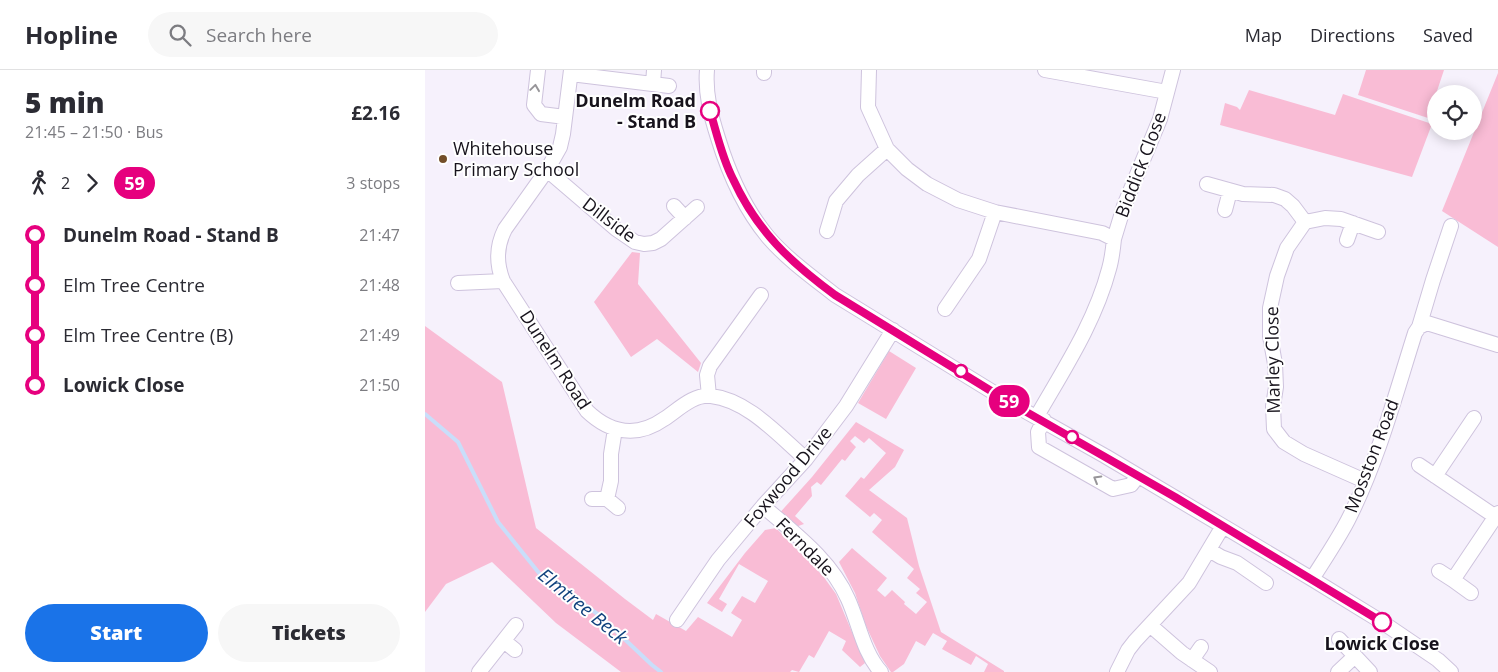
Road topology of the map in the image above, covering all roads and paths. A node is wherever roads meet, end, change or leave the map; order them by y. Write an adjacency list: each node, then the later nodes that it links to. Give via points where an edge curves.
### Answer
1 (538, 70): 11 (street, one-way to 1, via 541,114 535,106)
2 (654, 70): 8 (street)
3 (707, 70): 33 (street, via 710,111 723,155 745,204 790,259 835,295)
4 (869, 70): 12 (street, via 868,106)
5 (1045, 70): 10 (street, Biddick Close)
6 (1173, 70): 10 (street, Biddick Close)
7 (571, 72): 8 (street); 11 (street, Dunelm Road)
8 (653, 84): 9 (street)
9 (669, 86)
10 (1167, 92): 26 (street, Biddick Close, via 1160,119)
11 (565, 118): 13 (street, Dunelm Road, via 560,147)
12 (887, 149): 19 (street, via 927,184 959,200); 24 (street, via 857,174 836,201)
13 (547, 170): 20 (street, Dillside, via 635,242 653,243); 28 (street, Dunelm Road, via 500,239 497,260)
14 (1207, 184): 15 (street)
15 (1230, 191): 18 (street); 21 (street, via 1285,199)
16 (674, 206): 20 (street)
17 (697, 207): 20 (street, Dillside)
18 (1225, 210)
19 (995, 212): 26 (street, via 1103,233); 31 (street, via 979,259)
20 (685, 218)
21 (1305, 222): 22 (street, via 1325,218); 43 (street, Marley Close, via 1287,248 1270,308 1276,387 1274,429 1284,442 1304,454)
22 (1353, 223): 25 (street); 27 (street)
23 (1451, 226): 32 (street, Mosston Road, via 1433,280)
24 (827, 231)
25 (1378, 232)
26 (1114, 239): 36 (street, Biddick Close, via 1109,270 1095,310)
27 (1347, 240)
28 (503, 281): 29 (street); 38 (street, Dunelm Road, via 587,411)
29 (458, 283)
30 (761, 295): 35 (street, via 710,366 707,375)
31 (945, 309)
32 (1423, 325): 34 (street); 43 (street, Mosston Road, via 1415,333)
33 (893, 330): 36 (street); 39 (street, Foxwood Drive, via 846,406)
34 (1498, 345)
35 (709, 396): 38 (street, Dunelm Road, via 684,404 649,428 637,431); 39 (street, via 739,404)
36 (1040, 418): 41 (street); 41 (street, Biddick Close, one-way to 36, via 1131,486 1113,489 1039,447)
37 (1474, 418): 42 (street)
38 (615, 429): 44 (street, via 611,454 612,503)
39 (806, 459): 45 (street, Foxwood Drive)
40 (1419, 465): 42 (street)
41 (1138, 476): 47 (street)
42 (1435, 476): 46 (street)
43 (1365, 481): 50 (street, Mosston Road, via 1347,521)
44 (592, 499)
45 (763, 506): 54 (street, Foxwood Drive, via 718,560); 64 (street, Ferndale, via 800,538 836,576 866,648)
46 (1497, 515): 51 (street)
47 (1223, 526): 48 (street); 50 (street)
48 (1209, 550): 52 (street, via 1237,563); 56 (street, via 1189,583)
49 (1439, 571): 51 (street)
50 (1312, 579): 69 (street, via 1382,622)
51 (1453, 580): 53 (street)
52 (1266, 583)
53 (1471, 593)
54 (677, 620)
55 (516, 625): 58 (street)
56 (1151, 626): 62 (street); 65 (street, via 1128,650)
57 (1339, 639): 61 (street)
58 (503, 641): 60 (street); 63 (street)
59 (1201, 647): 62 (street)
60 (515, 650)
61 (1355, 656): 67 (street); 68 (street)
62 (1192, 660): 66 (street)
63 (479, 672)
64 (881, 672)
65 (1117, 672)
66 (1210, 672)
67 (1338, 672)
68 (1370, 672)
69 (1451, 672)

